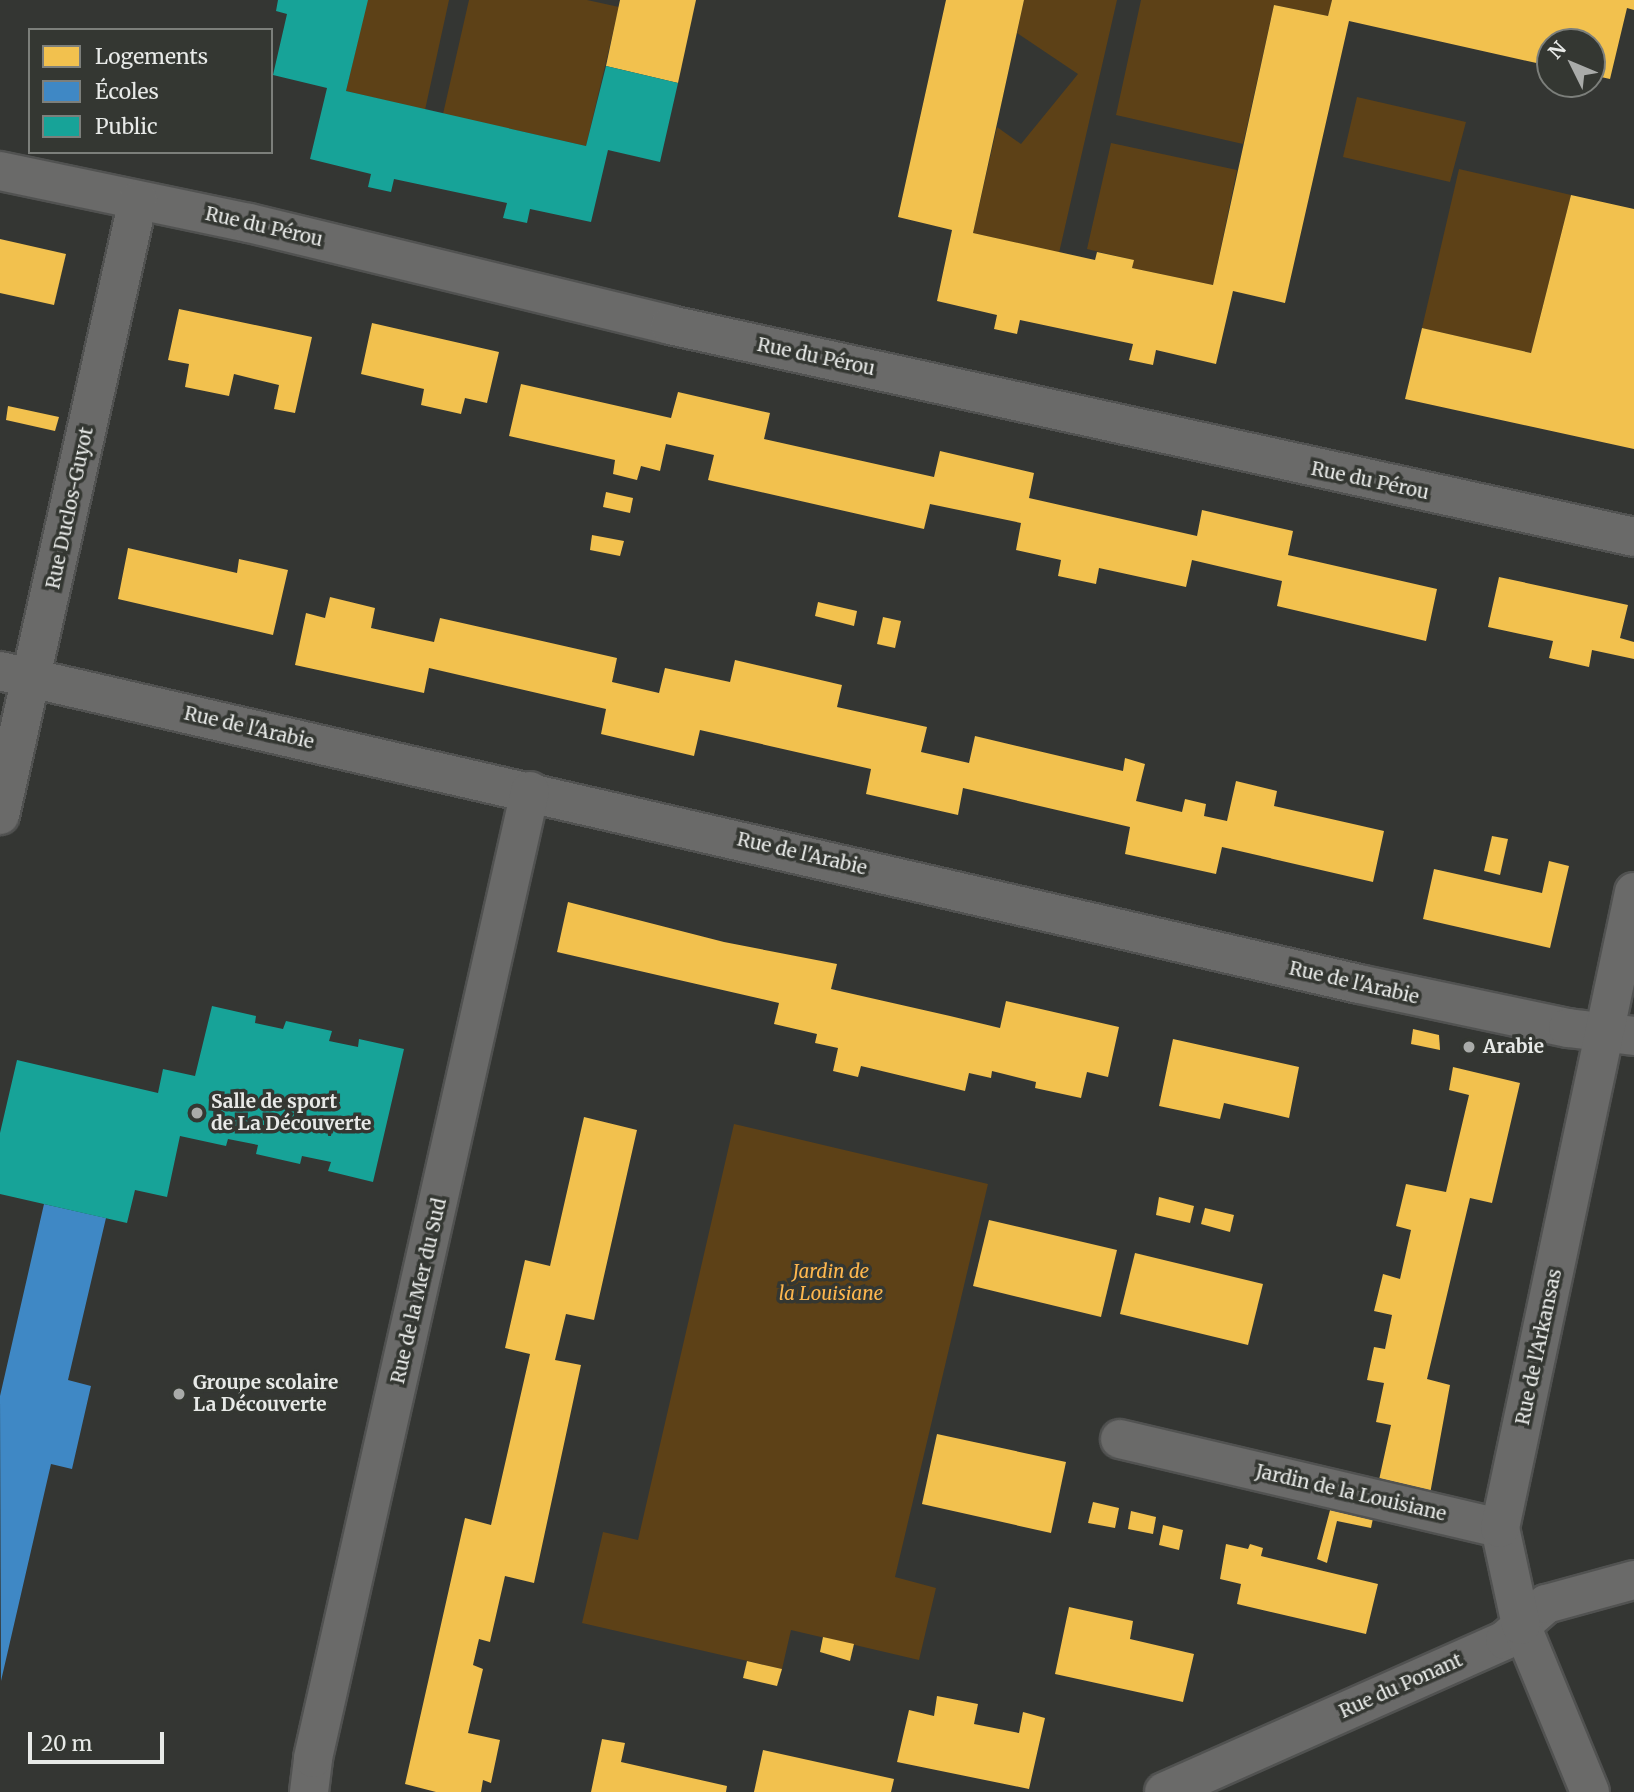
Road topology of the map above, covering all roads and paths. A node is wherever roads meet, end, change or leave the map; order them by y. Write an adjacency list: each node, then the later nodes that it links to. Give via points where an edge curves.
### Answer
1 (0, 171): 2 (street, Rue du Pérou)
2 (138, 200): 3 (street, Rue du Pérou, via 670,325); 4 (street, Rue Duclos-Guyot)
3 (1634, 537)
4 (16, 675): 5 (street, Rue de l'Arabie); 6 (street, Rue Duclos-Guyot)
5 (530, 791): 8 (street, Rue de l'Arabie, via 1359,984); 13 (street, Rue de la Mer du Sud)
6 (0, 815)
7 (1634, 892): 8 (street, Rue de l'Arkansas)
8 (1620, 1034): 10 (street, Rue de l'Arkansas)
9 (1120, 1439): 10 (street, Jardin de la Louisiane)
10 (1500, 1528): 12 (street, Rue de l'Arkansas)
11 (1634, 1580): 12 (street, Rue du Ponant, via 1546,1604)
12 (1521, 1625): 14 (street, Rue du Ponant, via 1505,1640); 15 (street, Rue de l'Arkansas)
13 (309, 1792)
14 (1164, 1792)
15 (1590, 1792)

